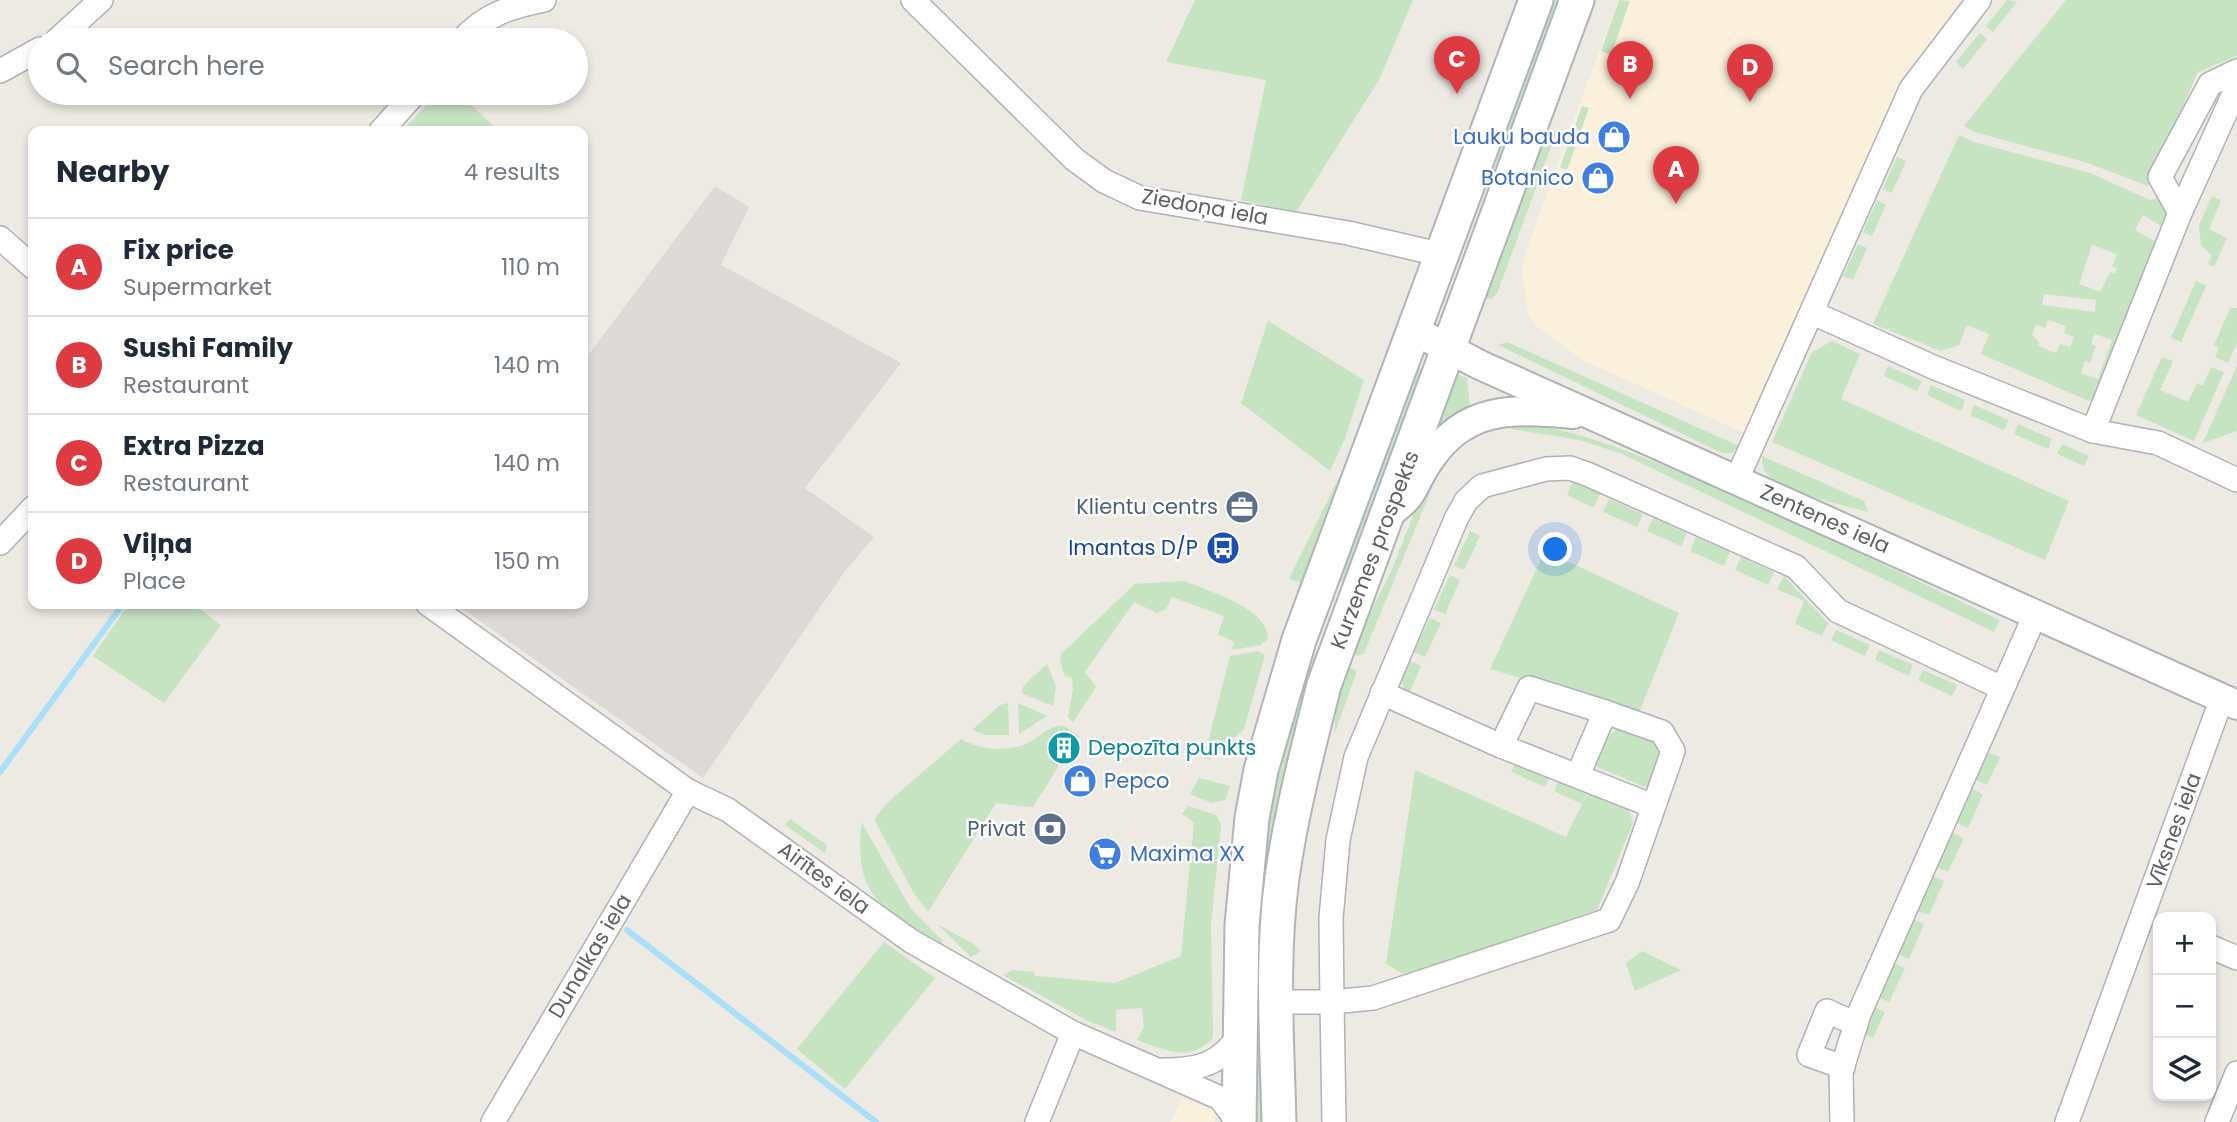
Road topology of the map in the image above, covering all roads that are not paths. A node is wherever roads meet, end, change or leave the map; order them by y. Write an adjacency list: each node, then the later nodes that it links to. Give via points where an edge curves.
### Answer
1 (101, 0): 7 (street)
2 (544, 0): 8 (street, via 506,8)
3 (913, 0): 17 (street, Ziedoņa iela, via 1074,159 1121,190 1140,198 1348,233)
4 (1536, 0): 17 (main road, Kurzemes prospekts)
5 (1577, 0): 21 (main road, Kurzemes prospekts)
6 (1979, 0): 19 (street, via 1911,89)
7 (70, 28)
8 (473, 28)
9 (28, 56): 10 (street)
10 (0, 71)
11 (2237, 71): 15 (street, via 2210,84 2160,177)
12 (2237, 88): 15 (street)
13 (404, 105): 14 (street)
14 (385, 126)
15 (2180, 213): 23 (street)
16 (0, 238): 18 (street)
17 (1443, 255): 20 (main road, Kurzemes prospekts)
18 (28, 263)
19 (1813, 313): 23 (street); 24 (street)
20 (1415, 331): 21 (street, Zentenes iela); 46 (main road, Kurzemes prospekts, via 1285,679 1261,770 1242,925)
21 (1450, 346): 22 (street, Zentenes iela, via 1480,365); 27 (main road, Kurzemes prospekts)
22 (1597, 415): 24 (street, Zentenes iela); 27 (street, via 1508,410 1479,417 1439,446 1416,488)
23 (2093, 431): 25 (street, via 2158,443)
24 (1737, 479): 30 (street, Zentenes iela)
25 (2237, 480)
26 (28, 513): 28 (street)
27 (1389, 513): 42 (main road, Kurzemes prospekts, via 1324,685 1302,775 1282,879)
28 (0, 543)
29 (435, 609): 37 (street, Airītes iela)
30 (2036, 613): 31 (street); 33 (street, Zentenes iela)
31 (2002, 688): 32 (street, via 1838,611 1796,568 1570,468 1546,469 1482,486 1466,501); 44 (street)
32 (1381, 693): 35 (street); 43 (street, via 1356,757 1338,841 1331,918)
33 (2230, 701): 39 (street, Vīksnes iela)
34 (1605, 712): 35 (street, via 1529,688); 36 (street); 38 (street, via 1662,732 1674,751)
35 (1502, 746): 36 (street)
36 (1578, 775): 38 (street)
37 (688, 791): 45 (street, Airītes iela, via 728,810 911,941); 50 (street, Dunalkas iela)
38 (1653, 806): 43 (street, via 1609,920 1374,998)
39 (2150, 923): 56 (street, Vīksnes iela)
40 (2216, 949): 41 (street)
41 (2237, 958)
42 (1276, 1002): 43 (street); 53 (main road, Kurzemes prospekts)
43 (1332, 1002): 54 (street)
44 (1856, 1024): 47 (street); 47 (street, via 1826,1011 1810,1055)
45 (1073, 1033): 48 (street, Airītes iela); 51 (street)
46 (1241, 1034): 48 (street, Airītes iela, via 1206,1065); 52 (main road, Kurzemes prospekts)
47 (1843, 1067): 55 (street)
48 (1159, 1070): 52 (street, via 1220,1098)
49 (2237, 1073): 57 (street)
50 (493, 1122)
51 (1037, 1122)
52 (1239, 1122)
53 (1279, 1122)
54 (1334, 1122)
55 (1842, 1122)
56 (2067, 1122)
57 (2217, 1122)

